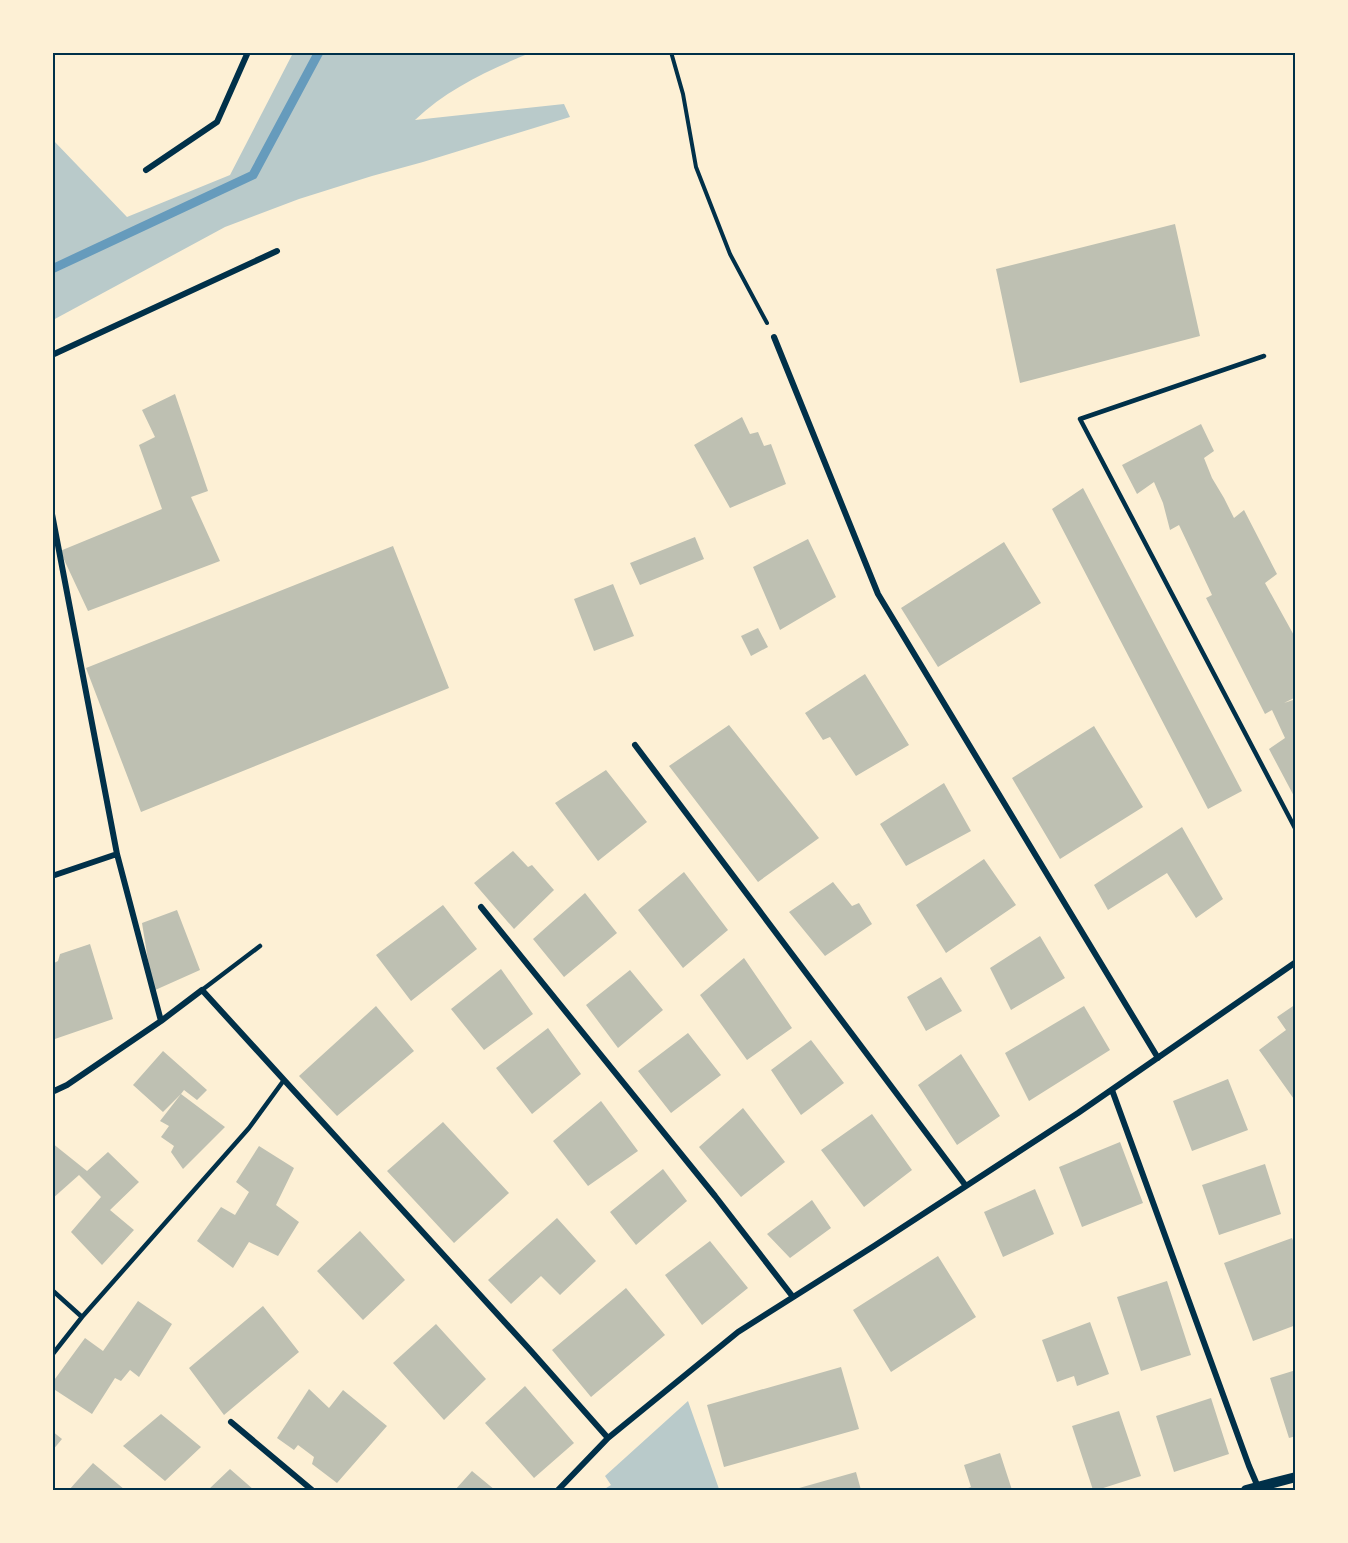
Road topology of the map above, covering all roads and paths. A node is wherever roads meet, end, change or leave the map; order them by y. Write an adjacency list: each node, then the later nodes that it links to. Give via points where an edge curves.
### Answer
1 (248, 52): 3 (street, via 217,122)
2 (671, 52): 5 (path, via 696,167 712,212 729,254)
3 (146, 170)
4 (277, 251): 6 (street)
5 (774, 337): 18 (street, via 878,594)
6 (52, 355)
7 (1264, 356): 10 (lane, via 1080,419)
8 (52, 514): 11 (street)
9 (635, 745): 22 (street)
10 (1296, 830)
11 (117, 854): 12 (street); 17 (street)
12 (52, 876)
13 (481, 907): 24 (street)
14 (260, 946): 16 (lane)
15 (1296, 962): 18 (street)
16 (202, 990): 17 (street); 19 (street)
17 (160, 1021): 21 (street)
18 (1158, 1058): 20 (street)
19 (284, 1080): 25 (lane, via 249,1128); 28 (street)
20 (1112, 1090): 22 (street); 30 (street)
21 (52, 1092)
22 (966, 1186): 24 (street)
23 (52, 1290): 25 (lane)
24 (793, 1297): 28 (street, via 738,1332)
25 (82, 1317): 26 (lane)
26 (52, 1355)
27 (231, 1422): 31 (street)
28 (608, 1438): 32 (street)
29 (1296, 1477): 30 (street)
30 (1258, 1487): 33 (street)
31 (312, 1491)
32 (558, 1491)
33 (1246, 1491)

